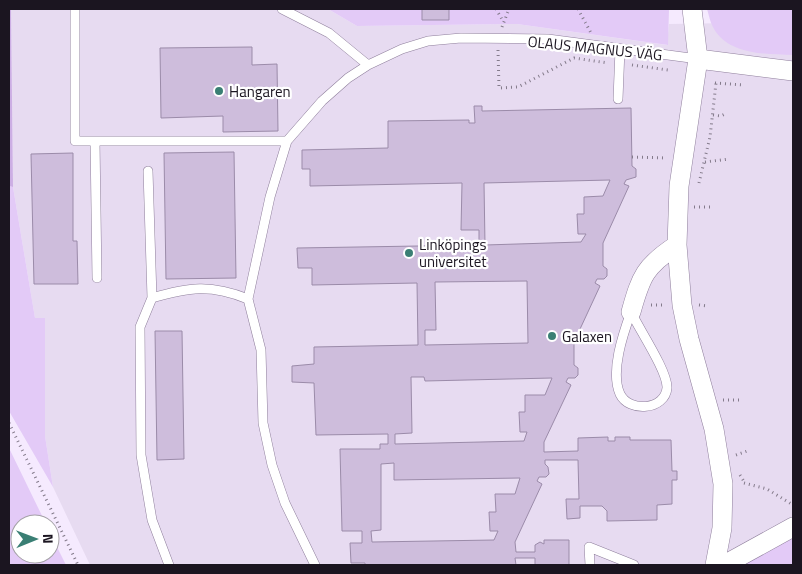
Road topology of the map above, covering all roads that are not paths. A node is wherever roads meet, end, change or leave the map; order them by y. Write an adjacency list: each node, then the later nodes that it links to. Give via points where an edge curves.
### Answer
1 (75, 9): 10 (lane, via 75,142)
2 (282, 9): 6 (lane, via 329,33)
3 (692, 9): 5 (street)
4 (620, 49): 5 (lane, OLAUS MAGNUS VÄG); 6 (lane, OLAUS MAGNUS VÄG, via 548,39 461,38 428,41); 8 (lane)
5 (698, 58): 7 (street, OLAUS MAGNUS VÄG); 12 (street, via 679,186)
6 (368, 65): 9 (lane, OLAUS MAGNUS VÄG, via 322,101)
7 (793, 71)
8 (618, 99)
9 (287, 140): 10 (lane); 15 (lane, via 270,197)
10 (95, 141): 13 (lane)
11 (148, 171): 14 (lane)
12 (677, 245): 16 (street, via 646,269); 22 (street, via 682,305 714,429 723,484 722,528)
13 (97, 278)
14 (152, 298): 15 (lane, via 182,289 224,289); 18 (lane, via 140,327 141,455 152,520)
15 (248, 300): 19 (lane, via 261,350 263,424 272,465 285,503)
16 (631, 312): 16 (lane, via 622,337 616,378 620,395 628,403 658,404 667,387 661,367)
17 (793, 526): 23 (street)
18 (169, 565)
19 (315, 565)
20 (590, 565): 21 (lane, via 589,547)
21 (634, 565)
22 (715, 565)
23 (724, 565)

